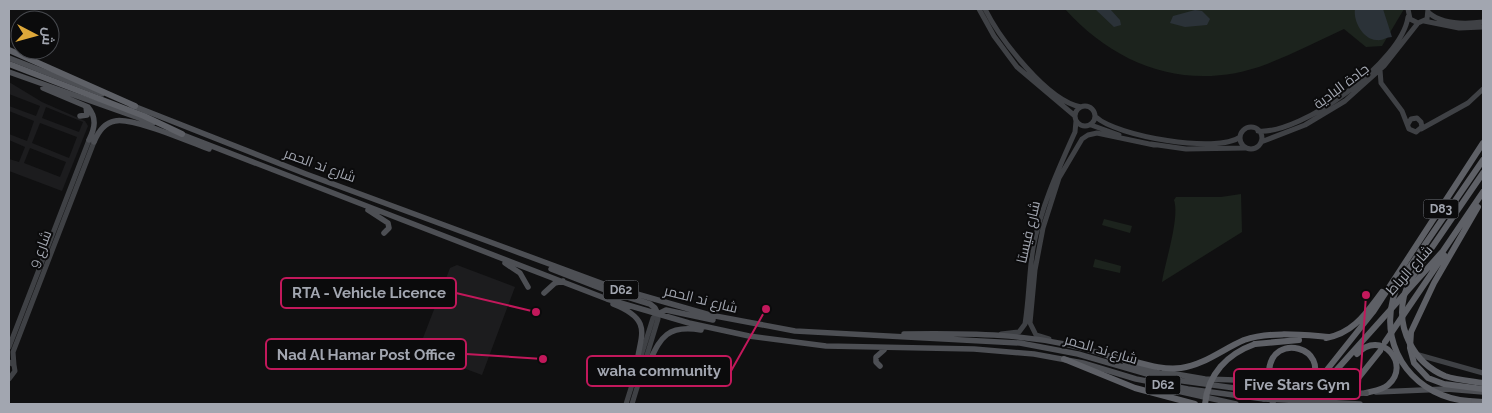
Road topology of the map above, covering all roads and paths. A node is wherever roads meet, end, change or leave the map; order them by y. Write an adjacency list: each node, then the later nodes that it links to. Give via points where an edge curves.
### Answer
1 (979, 9): 25 (street, via 994,36 1018,67)
2 (985, 9): 21 (street, via 1000,34 1028,68 1068,103)
3 (1408, 9): 5 (street)
4 (1428, 11): 6 (street); 7 (street, via 1447,21)
5 (1408, 17): 8 (street); 32 (street, جادة البادية, via 1406,28 1386,55 1341,97 1288,126)
6 (1424, 22): 8 (street); 9 (street, via 1459,28)
7 (1483, 22)
8 (1418, 23): 13 (street, جادة البادية)
9 (1483, 27)
10 (9, 50): 20 (highway)
11 (9, 58): 20 (main road, شارع ند الحمر / D62)
12 (9, 64): 33 (highway)
13 (1380, 70): 16 (street, جادة البادية); 18 (street, via 1380,81)
14 (9, 72): 15 (main road, شارع ند الحمر / D62)
15 (17, 75): 19 (main road); 33 (main road, شارع ند الحمر / D62)
16 (1366, 84): 18 (street, via 1378,84); 36 (street, جادة البادية, via 1315,120)
17 (1483, 89): 28 (street, via 1471,101)
18 (1388, 93): 22 (street)
19 (82, 104): 23 (main road, via 88,112); 35 (main road, via 94,119)
20 (135, 106): 47 (main road, شارع ند الحمر / D62)
21 (1081, 107): 24 (street, via 1091,108); 25 (street)
22 (1402, 111): 26 (street); 29 (street)
23 (80, 116)
24 (1096, 117): 30 (street); 34 (street, via 1120,129 1162,140 1229,142)
25 (1075, 118): 30 (street, via 1082,126); 57 (street, شارع فيستا, via 1074,132 1044,203 1033,249)
26 (1413, 118): 27 (street); 29 (street)
27 (1421, 122): 28 (street); 31 (street)
28 (1433, 123): 31 (street)
29 (1408, 124): 31 (street, via 1412,131)
30 (1091, 125): 38 (street)
31 (1421, 129)
32 (1258, 131): 34 (street, via 1248,128); 36 (street)
33 (182, 134): 40 (main road, شارع ند الحمر / D62)
34 (1240, 137): 39 (street)
35 (91, 141): 40 (main road, via 108,124 124,120 211,150); 69 (street, شارع 9); 74 (street, شارع 9)
36 (1261, 142): 39 (street, via 1254,149)
37 (1483, 143): 50 (highway, شارع الرباط / D83)
38 (1154, 145): 39 (street, via 1196,149); 58 (street, شارع فيستا, via 1099,133 1090,134 1080,142 1059,178 1043,228)
39 (1245, 148)
40 (222, 150): 45 (main road, شارع ند الحمر / D62)
41 (1483, 160): 89 (highway, شارع الرباط / D83, bridge, via 1401,280 1393,299 1390,325 1396,351 1406,369 1425,387 1448,398)
42 (1483, 173): 84 (highway, شارع الرباط / D83, bridge, via 1409,282 1404,297 1403,321 1410,344 1419,357 1437,372)
43 (1483, 192): 48 (highway, شارع الرباط / D83)
44 (1483, 196): 62 (highway, via 1436,279)
45 (361, 204): 46 (main road, via 387,221 389,228); 49 (main road, شارع ند الحمر / D62)
46 (384, 233)
47 (490, 242): 59 (main road, via 598,287 650,304); 60 (main road, شارع ند الحمر / D62, via 627,292)
48 (1448, 244): 67 (highway, via 1444,256); 77 (highway, شارع الرباط / D83)
49 (497, 257): 51 (main road, شارع ند الحمر / D62); 52 (main road, via 520,273)
50 (1397, 273): 64 (highway, via 1356,325); 68 (highway, شارع الرباط / D83)
51 (563, 281): 53 (main road); 54 (main road, شارع ند الحمر / D62)
52 (528, 287)
53 (551, 287): 55 (main road); 56 (main road)
54 (584, 290): 59 (main road, شارع ند الحمر / D62); 79 (main road, via 626,309 640,322 643,338)
55 (544, 293)
56 (552, 294)
57 (1028, 295): 58 (street); 63 (street, شارع فيستا, via 1023,328)
58 (1033, 299): 66 (street, شارع فيستا, via 1032,330 1038,336)
59 (658, 314): 60 (main road, via 670,310 713,320); 61 (main road, شارع ند الحمر / D62); 79 (street, via 653,318)
60 (765, 326): 65 (main road, شارع ند الحمر / D62)
61 (726, 331): 70 (main road, شارع ند الحمر / D62, via 807,344); 79 (main road, via 687,327 672,330 659,342)
62 (1412, 332): 78 (street, via 1412,345 1420,355); 85 (highway, via 1412,358 1424,375 1438,383)
63 (1000, 334): 65 (main road, via 899,334); 66 (main road)
64 (1329, 337): 72 (highway, via 1256,337 1200,363 1180,368 1158,367); 93 (highway, bridge, via 1255,344 1234,353 1219,367 1209,385)
65 (890, 338): 83 (main road, شارع ند الحمر / D62, via 1020,343)
66 (1061, 342): 72 (main road)
67 (1385, 342)
68 (1350, 343): 82 (highway); 97 (highway, شارع الرباط / D83)
69 (9, 347)
70 (889, 348): 73 (main road, شارع ند الحمر / D62, via 991,350); 75 (main road, via 876,356)
71 (1380, 351): 99 (highway, via 1352,386)
72 (1109, 356): 76 (main road)
73 (1064, 359): 81 (main road, شارع ند الحمر / D62); 92 (highway, via 1140,390)
74 (11, 363): 80 (street, شارع 9, via 15,373)
75 (880, 366)
76 (1145, 369): 83 (main road); 95 (main road, via 1205,379 1266,381 1275,390)
77 (1339, 370): 86 (highway, via 1368,346 1382,346 1390,350 1397,367 1393,380); 98 (highway, شارع الرباط / D83)
78 (1483, 373)
79 (639, 376): 90 (street); 91 (street)
80 (9, 379)
81 (1136, 379): 87 (main road, شارع ند الحمر / D62, via 1188,390); 94 (main road, via 1165,390)
82 (1311, 382): 88 (highway, bridge, via 1315,370 1313,361 1300,348 1288,348 1271,362 1272,381 1280,389); 96 (highway)
83 (1188, 383): 87 (main road, شارع ند الحمر / D62)
84 (1483, 383)
85 (1483, 390): 86 (main road, شارع ند الحمر / D62)
86 (1366, 393): 88 (main road, شارع ند الحمر / D62, bridge)
87 (1264, 396): 88 (main road, شارع ند الحمر / D62, bridge); 100 (main road, شارع ند الحمر / D62, bridge)
88 (1317, 396)
89 (1483, 402)
90 (626, 404)
91 (632, 404)
92 (1195, 404)
93 (1204, 404)
94 (1236, 404)
95 (1272, 404)
96 (1289, 404)
97 (1294, 404)
98 (1306, 404)
99 (1326, 404)
100 (1360, 404)

